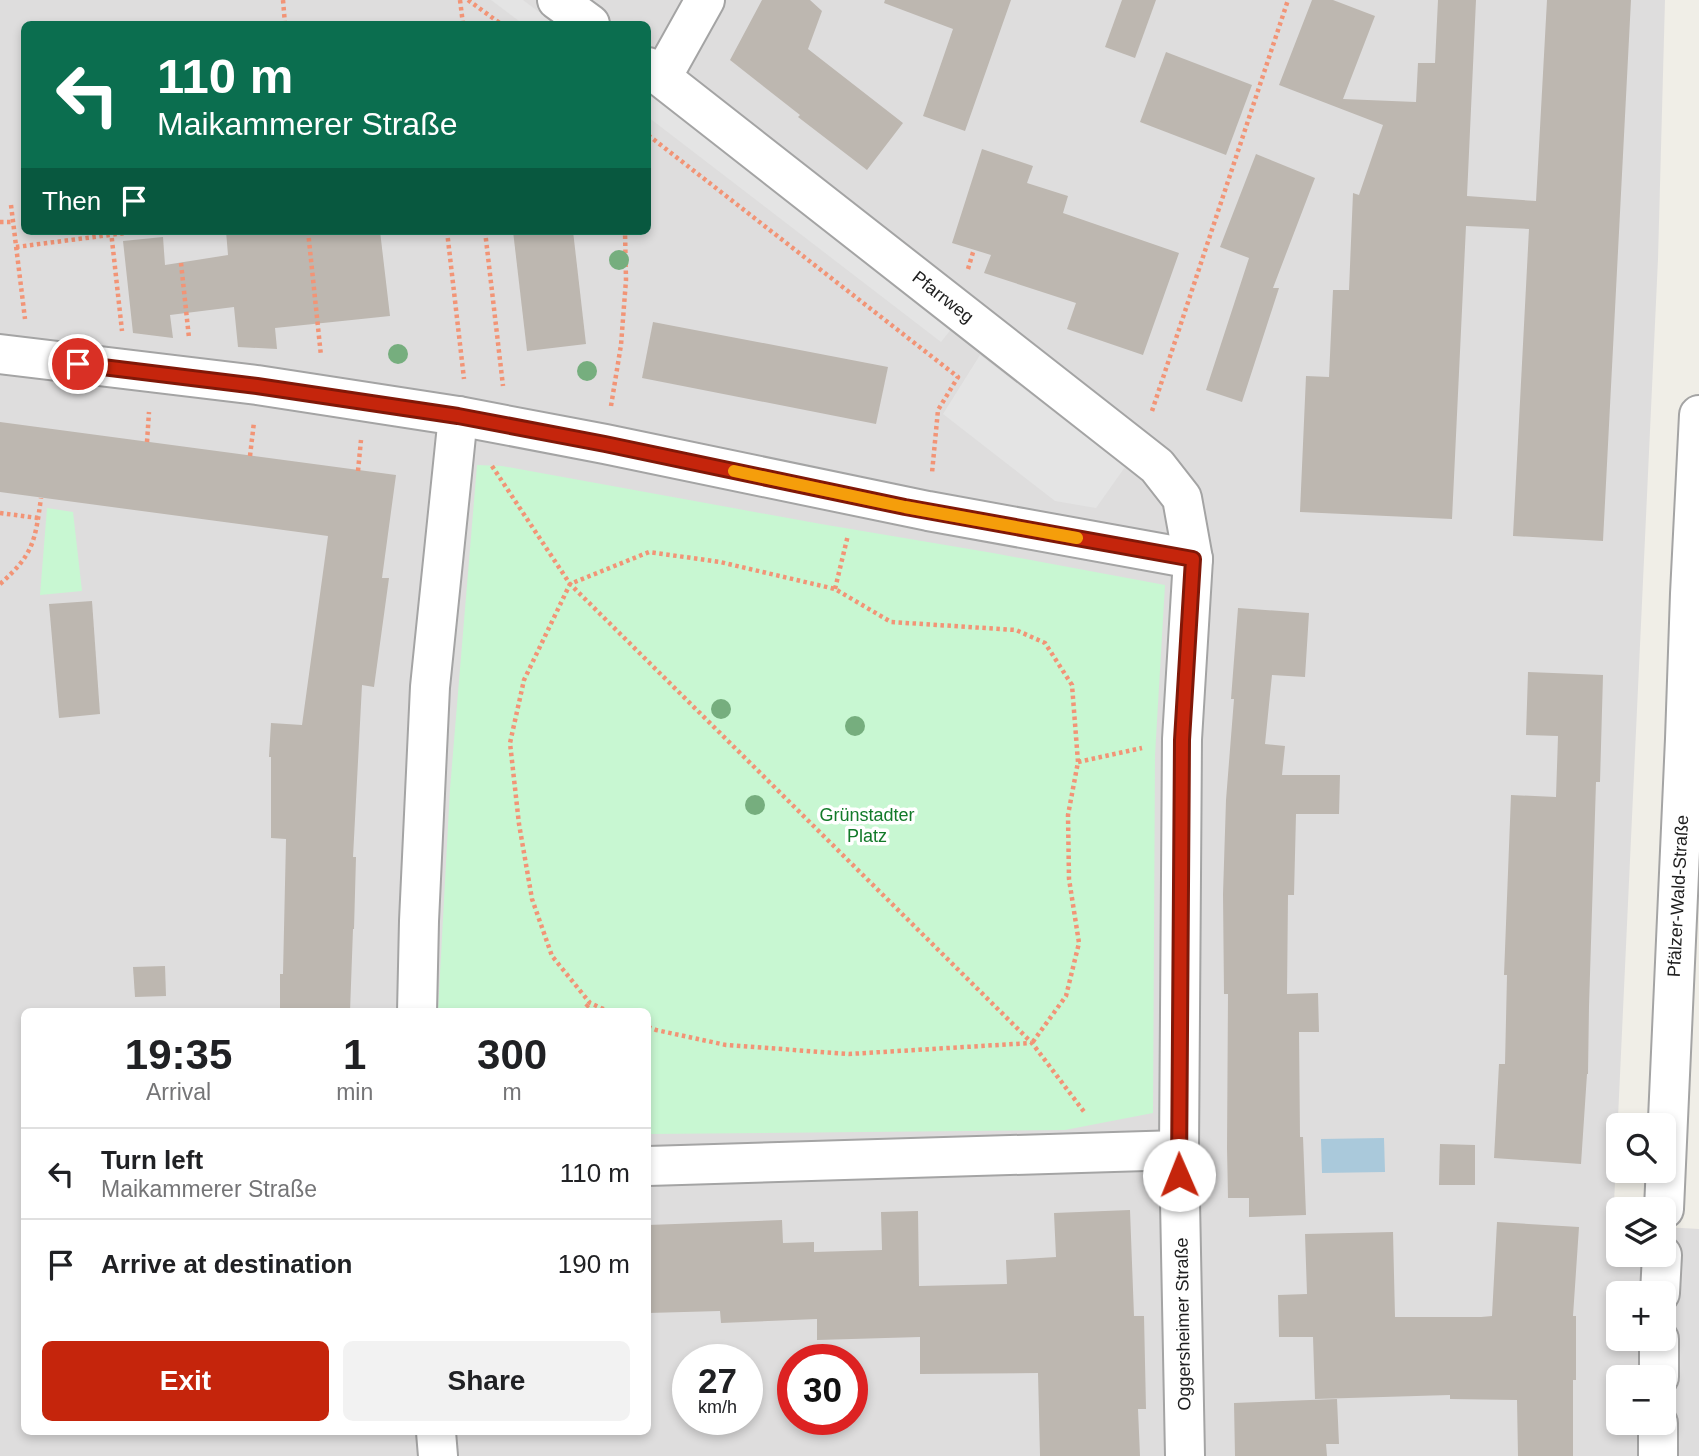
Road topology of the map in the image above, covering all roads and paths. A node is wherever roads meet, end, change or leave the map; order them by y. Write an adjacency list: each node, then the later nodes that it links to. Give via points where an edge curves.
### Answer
1 (283, 0): 7 (path)
2 (460, 0): 8 (path)
3 (468, 0): 9 (path)
4 (557, 0): 10 (street)
5 (705, 0): 11 (street)
6 (1288, 0): 28 (path)
7 (285, 21)
8 (463, 21)
9 (497, 21)
10 (586, 21)
11 (655, 72): 38 (street, Pfarrweg, via 1157,466 1182,498)
12 (651, 137): 35 (path, via 958,377 938,410)
13 (11, 205): 15 (path)
14 (0, 222): 15 (path)
15 (13, 222): 22 (path)
16 (97, 235): 22 (path)
17 (111, 235): 26 (path)
18 (308, 235): 27 (path)
19 (447, 235): 30 (path)
20 (485, 235): 31 (path)
21 (625, 235): 32 (path, via 622,332)
22 (16, 247): 25 (path)
23 (181, 262): 24 (path)
24 (186, 313)
25 (15, 356): 26 (street)
26 (126, 370): 27 (street)
27 (325, 395): 30 (street)
28 (1153, 407)
29 (1699, 415): 53 (street, Pfälzer-Wald-Straße)
30 (463, 417): 31 (street); 40 (path); 45 (street, via 430,687)
31 (507, 425): 32 (street)
32 (605, 444): 33 (street)
33 (857, 497): 35 (street); 41 (path)
34 (41, 498): 37 (path)
35 (928, 511): 38 (street)
36 (0, 513): 37 (path)
37 (38, 519): 39 (path, via 31,548)
38 (1193, 559): 42 (street)
39 (0, 584)
40 (570, 584): 41 (path, via 649,552 720,562); 44 (path, via 524,680 510,743 532,899 552,956); 49 (path)
41 (835, 589): 43 (path, via 891,622 1016,630 1045,643 1072,685)
42 (1182, 740): 43 (path); 50 (street)
43 (1078, 762): 49 (path, via 1068,815 1069,878 1079,943 1066,996)
44 (590, 1003): 46 (path); 47 (path)
45 (417, 1008)
46 (585, 1008)
47 (601, 1008)
48 (651, 1028): 49 (path, via 726,1045 849,1054)
49 (1032, 1043): 51 (path)
50 (1179, 1150): 51 (street); 57 (street, Oggersheimer Straße)
51 (1116, 1152): 52 (street)
52 (651, 1166)
53 (1665, 1197)
54 (436, 1435): 56 (street)
55 (1658, 1435): 58 (street)
56 (438, 1456)
57 (1185, 1456)
58 (1658, 1456)

